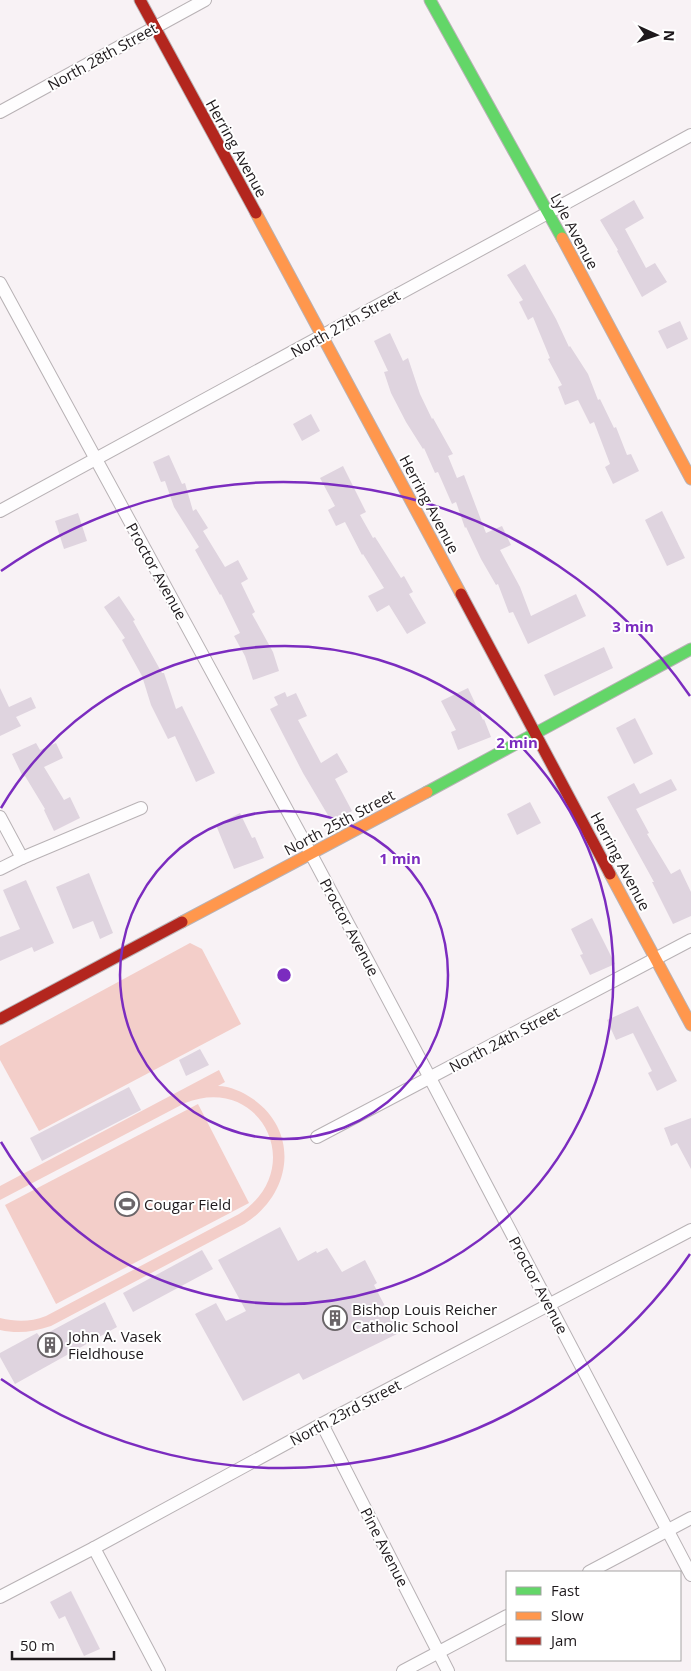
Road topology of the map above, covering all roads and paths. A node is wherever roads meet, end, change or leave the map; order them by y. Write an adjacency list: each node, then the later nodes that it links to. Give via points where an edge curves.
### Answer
1 (140, 0): 4 (main road, Herring Avenue)
2 (205, 0): 4 (street, North 28th Street)
3 (430, 0): 7 (main road, Lyle Avenue)
4 (154, 28): 5 (street, North 28th Street); 9 (main road, Herring Avenue)
5 (0, 112)
6 (691, 135): 7 (street, North 27th Street)
7 (548, 212): 9 (street, North 27th Street); 11 (main road, Lyle Avenue)
8 (0, 283): 10 (street, Proctor Avenue)
9 (323, 336): 10 (street, North 27th Street); 14 (main road, Herring Avenue)
10 (96, 459): 12 (street, North 27th Street); 17 (street, Proctor Avenue)
11 (691, 478)
12 (0, 511)
13 (691, 649): 14 (main road, North 25th Street)
14 (536, 734): 17 (main road, North 25th Street); 21 (main road, Herring Avenue)
15 (141, 808): 18 (street)
16 (0, 817): 18 (street)
17 (311, 854): 22 (main road, North 25th Street); 24 (street, Proctor Avenue)
18 (22, 858): 19 (street)
19 (0, 869)
20 (691, 940): 21 (street, North 24th Street)
21 (656, 958): 23 (main road, Herring Avenue); 24 (street, North 24th Street)
22 (0, 1019)
23 (691, 1025)
24 (430, 1078): 25 (street, North 24th Street); 27 (street, Proctor Avenue)
25 (317, 1137)
26 (691, 1230): 27 (street, North 23rd Street)
27 (550, 1305): 28 (street, North 23rd Street); 30 (street, Proctor Avenue)
28 (322, 1424): 31 (street, North 23rd Street); 36 (street, Pine Avenue)
29 (691, 1518): 30 (street)
30 (668, 1530): 32 (street); 33 (street, Proctor Avenue)
31 (94, 1548): 34 (street, North 23rd Street); 37 (street)
32 (591, 1571)
33 (691, 1575)
34 (0, 1597)
35 (506, 1617): 36 (street)
36 (439, 1652): 38 (street); 39 (street, Pine Avenue)
37 (159, 1671)
38 (403, 1671)
39 (448, 1671)

